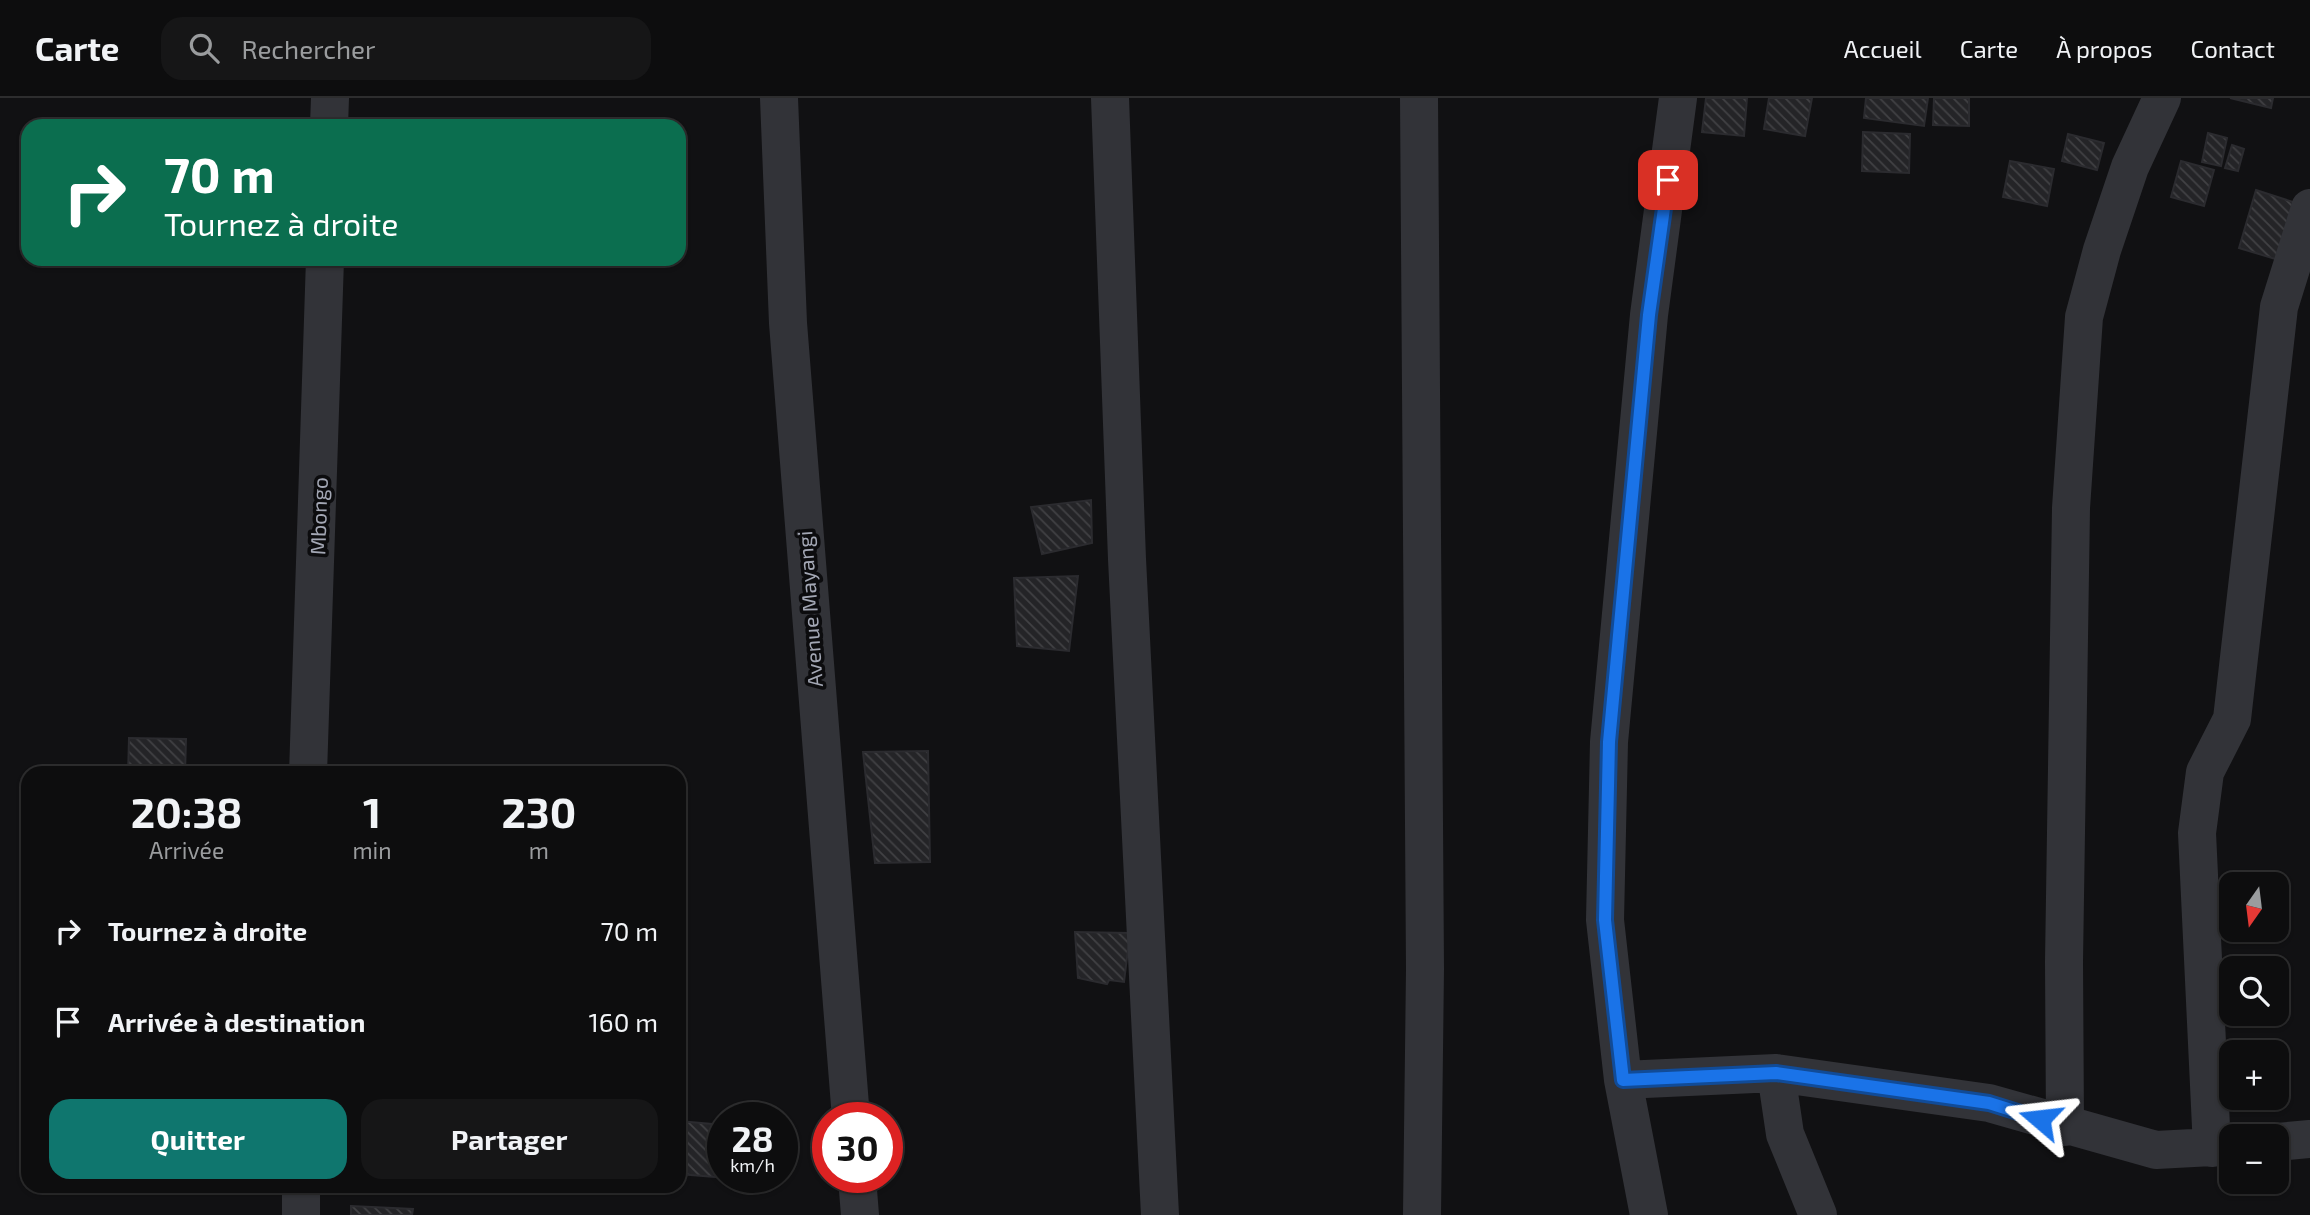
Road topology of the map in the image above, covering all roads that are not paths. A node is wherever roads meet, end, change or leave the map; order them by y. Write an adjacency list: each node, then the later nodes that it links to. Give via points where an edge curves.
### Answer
1 (330, 98): 7 (street)
2 (779, 98): 13 (street, Avenue Mayangi, via 788,323)
3 (1110, 98): 23 (street, via 1127,559)
4 (1419, 98): 24 (street, via 1425,970)
5 (1678, 98): 12 (street, via 1649,315 1609,742 1605,920)
6 (2162, 98): 15 (street, via 2130,167 2084,317 2071,522)
7 (329, 119)
8 (2310, 208): 14 (street, via 2279,307 2232,719 2205,772 2197,833)
9 (325, 266): 10 (street, Mbongo)
10 (308, 766)
11 (1776, 1073): 12 (street); 15 (street, via 1989,1103); 26 (street, via 1785,1134)
12 (1623, 1080): 25 (street)
13 (850, 1102)
14 (2220, 1124)
15 (2065, 1126): 18 (street, via 2156,1150)
16 (2310, 1139): 17 (street)
17 (2289, 1141)
18 (2219, 1147)
19 (301, 1193): 21 (street)
20 (858, 1193): 22 (street)
21 (301, 1215)
22 (860, 1215)
23 (1160, 1215)
24 (1422, 1215)
25 (1649, 1215)
26 (1818, 1215)

